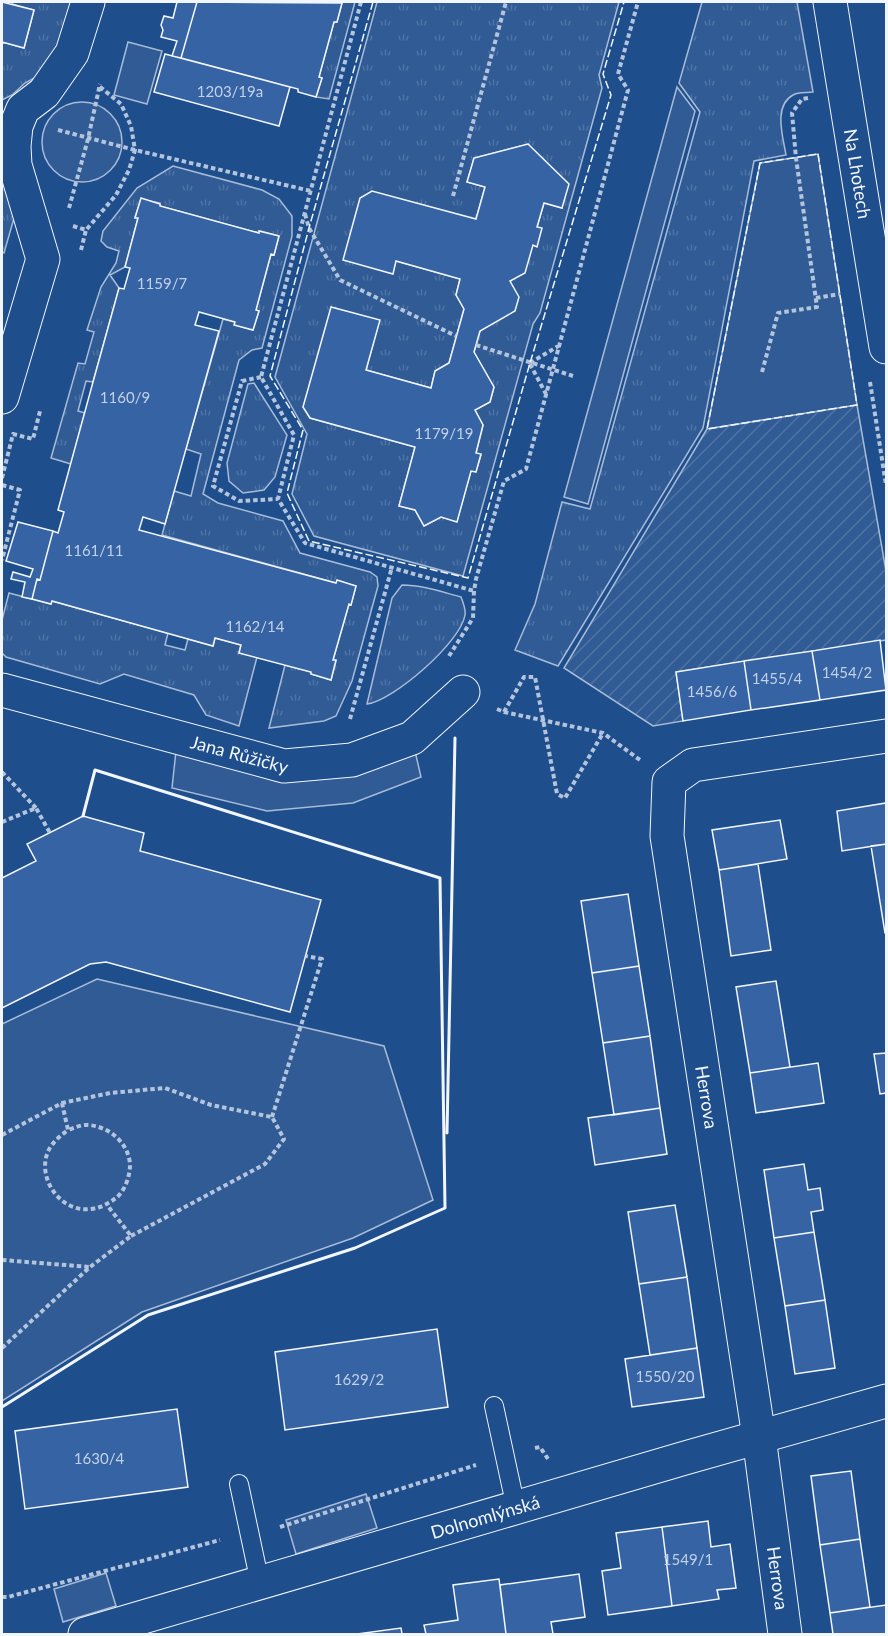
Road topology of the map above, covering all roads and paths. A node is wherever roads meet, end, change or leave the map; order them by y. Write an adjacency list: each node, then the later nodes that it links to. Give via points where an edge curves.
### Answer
1 (88, 2): 9 (street, via 72,53 44,93 23,109)
2 (361, 2): 12 (path)
3 (506, 2): 13 (path)
4 (638, 2): 20 (path, via 618,74 628,90)
5 (830, 2): 17 (street, Na Lhotech)
6 (99, 86): 7 (path); 10 (path); 11 (path, via 121,104 131,126)
7 (89, 90)
8 (812, 98): 24 (path, via 802,99 792,113 818,307 778,313)
9 (16, 126): 10 (path, via 37,124); 15 (street, via 15,165)
10 (88, 138): 11 (path); 16 (path)
11 (135, 150): 12 (path); 16 (path, via 116,195 86,230)
12 (311, 191): 14 (path)
13 (453, 196)
14 (305, 214): 18 (path, via 309,228 340,280); 25 (path)
15 (32, 223): 16 (path); 28 (street, via 43,259)
16 (65, 223)
17 (883, 300): 21 (street, Na Lhotech)
18 (456, 336)
19 (476, 345): 22 (path)
20 (560, 345): 22 (path); 23 (path)
21 (886, 347)
22 (530, 363): 23 (path); 27 (path)
23 (553, 370): 26 (path); 27 (path)
24 (762, 372)
25 (261, 376): 30 (path, via 294,435); 30 (path, via 242,381 213,486 239,501)
26 (573, 376)
27 (546, 394): 33 (path, via 526,469 504,482)
28 (2, 397)
29 (2, 485): 31 (path, via 20,490)
30 (278, 498): 32 (path, via 305,543)
31 (2, 560)
32 (392, 567): 33 (path); 37 (path)
33 (474, 591): 35 (path, via 473,618 441,669)
34 (2, 690): 35 (street, Jana Růžičky, via 284,766 352,760 412,738)
35 (463, 692)
36 (543, 720): 36 (path, via 504,712 524,677 535,677); 36 (path, via 557,794 565,798 603,733)
37 (348, 728)
38 (886, 736): 55 (street, Herrova, via 693,765 669,782 667,836)
39 (2, 772): 40 (path)
40 (36, 808): 41 (path); 42 (path)
41 (2, 822)
42 (50, 833)
43 (306, 956): 45 (path, via 322,959)
44 (62, 1103): 45 (path, via 165,1088 211,1105); 46 (path); 47 (path)
45 (272, 1116): 49 (path, via 284,1138 265,1164)
46 (68, 1130): 48 (path, via 55,1140 47,1154 50,1187 75,1208 90,1210); 48 (path, via 84,1125 101,1127 115,1135 125,1148 130,1164 128,1180)
47 (2, 1135)
48 (107, 1205): 49 (path)
49 (131, 1236): 51 (path)
50 (2, 1260): 51 (path)
51 (90, 1267): 52 (path)
52 (2, 1348)
53 (886, 1401): 55 (street, Dolnomlýnská)
54 (494, 1406): 56 (lane)
55 (759, 1437): 58 (street, Dolnomlýnská); 64 (street, Herrova)
56 (505, 1456): 58 (path, via 540,1447); 59 (lane); 60 (path)
57 (239, 1484): 60 (lane)
58 (571, 1492): 59 (street, Dolnomlýnská)
59 (516, 1508): 61 (street, Dolnomlýnská)
60 (250, 1536): 61 (lane); 62 (path, via 229,1538)
61 (260, 1583): 63 (street, Dolnomlýnská)
62 (2, 1597)
63 (85, 1635)
64 (785, 1635)

